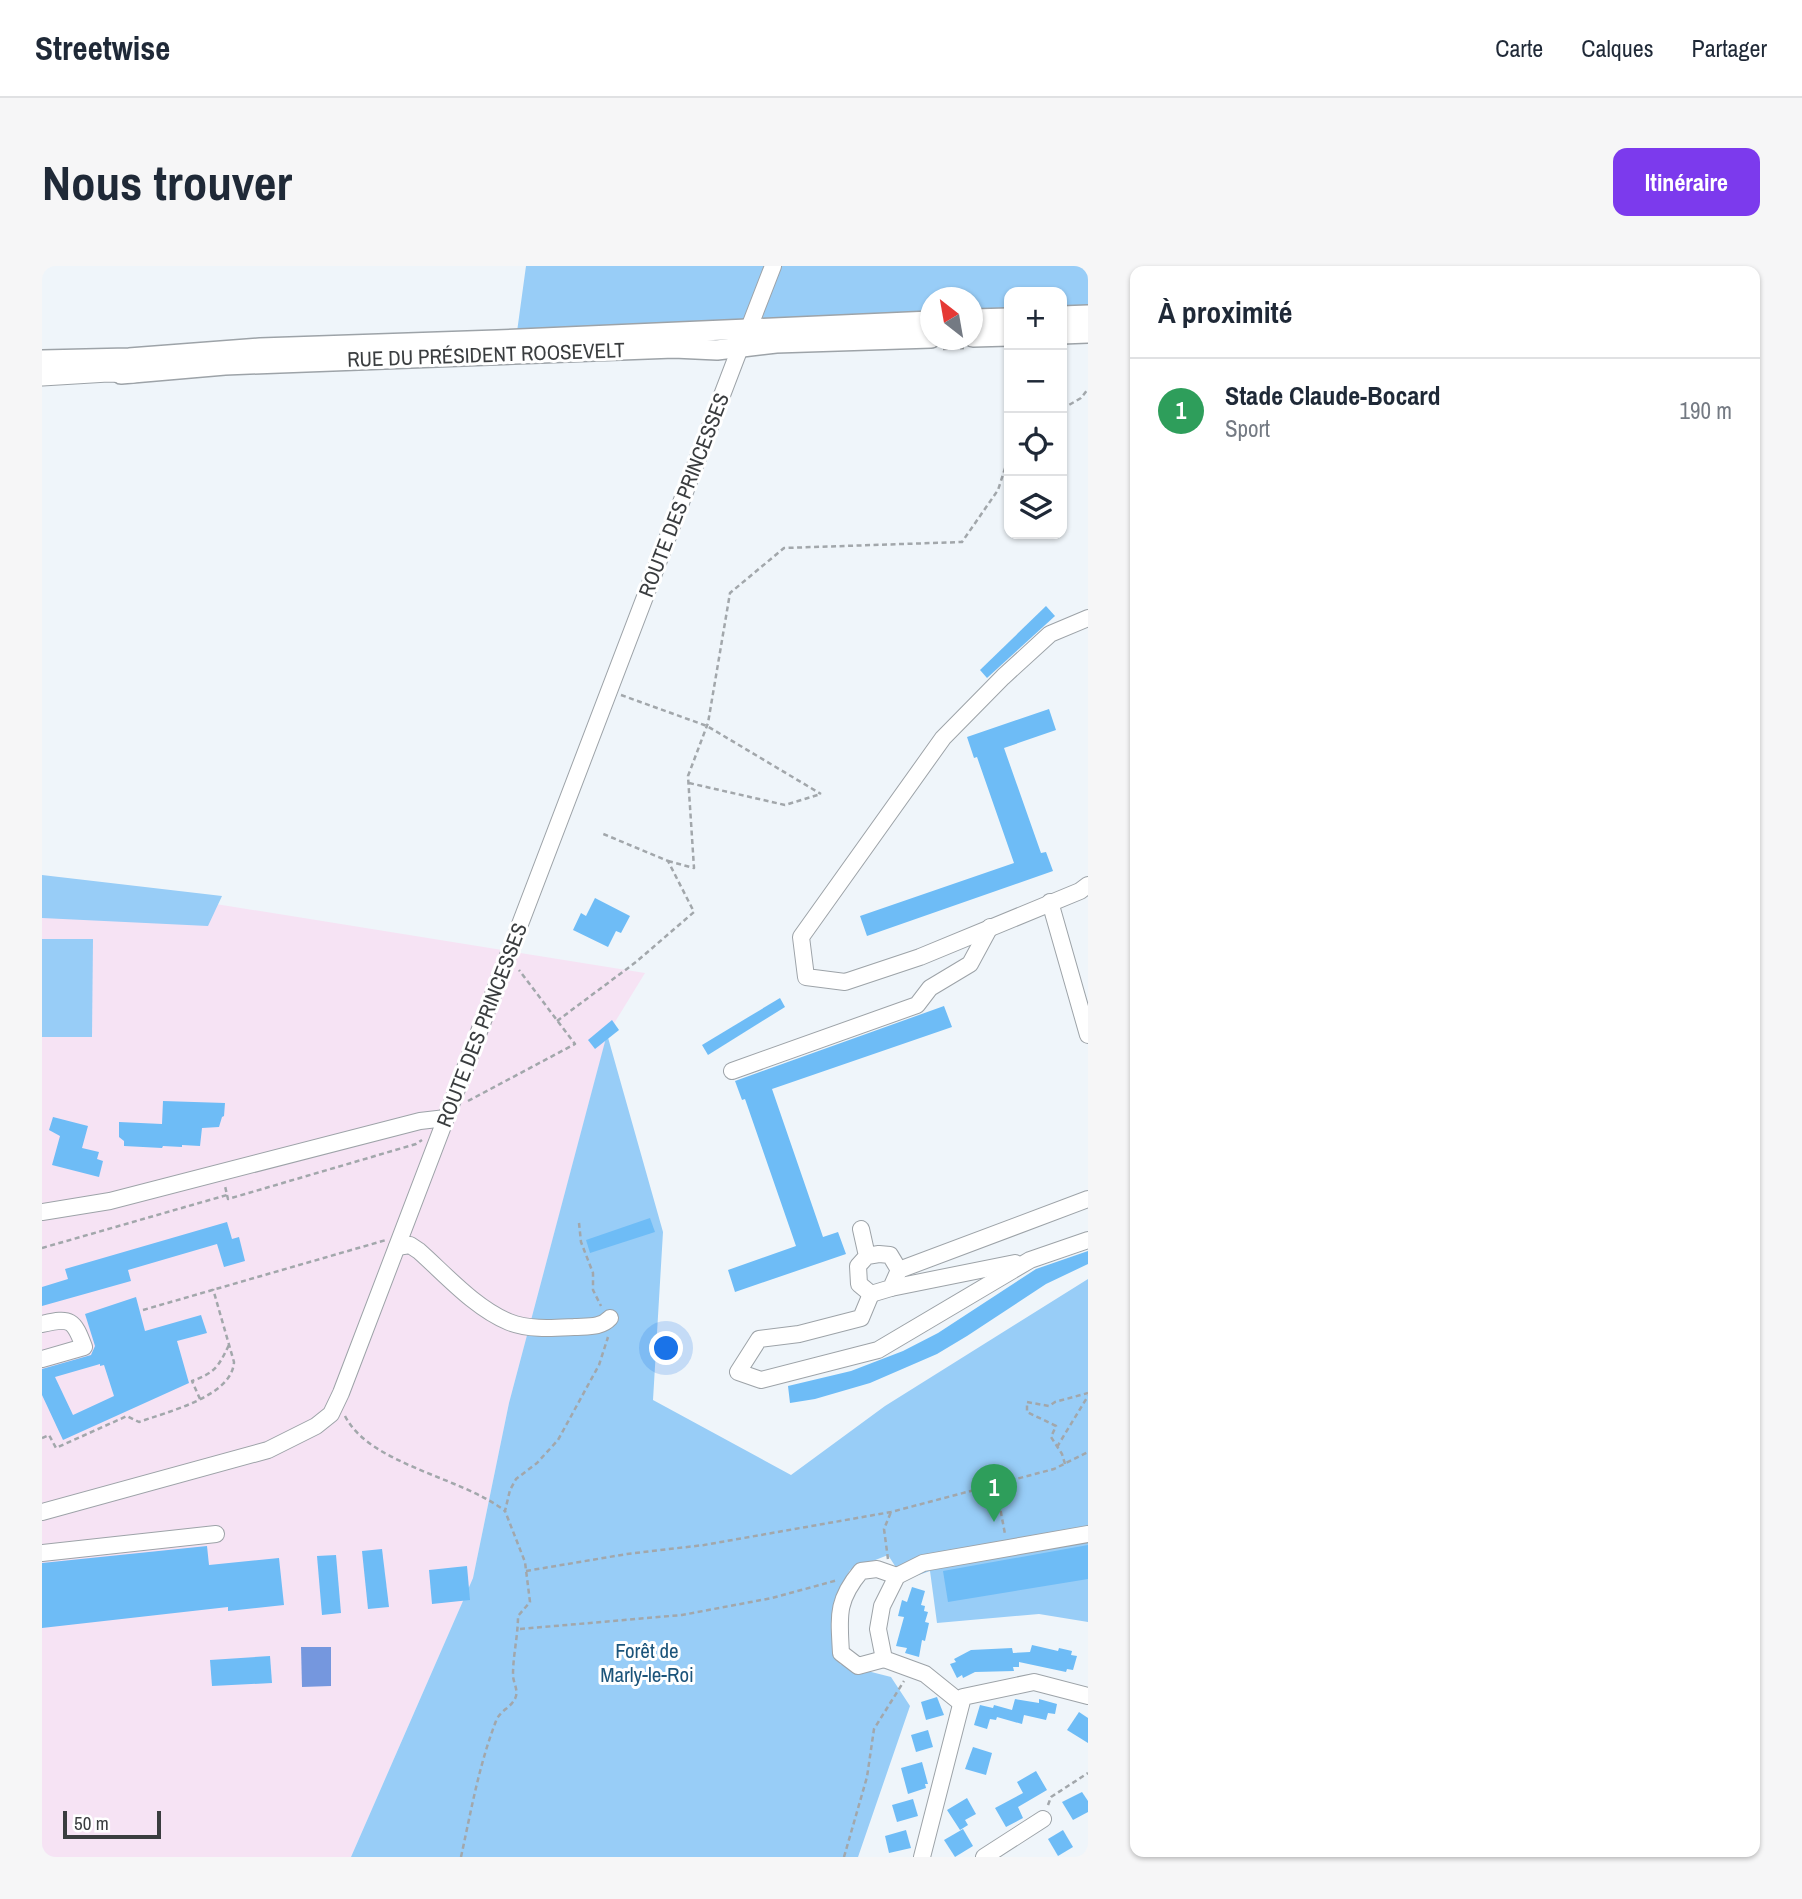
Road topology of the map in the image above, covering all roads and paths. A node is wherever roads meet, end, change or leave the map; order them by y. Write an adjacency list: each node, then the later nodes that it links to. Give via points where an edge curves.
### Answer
1 (773, 266): 7 (street)
2 (1067, 316): 3 (main road)
3 (1088, 316)
4 (1004, 318): 5 (main road)
5 (983, 319)
6 (920, 321): 7 (main road, RUE DU PRÉSIDENT ROOSEVELT)
7 (749, 328): 15 (main road, RUE DU PRÉSIDENT ROOSEVELT, via 260,348)
8 (1067, 334): 9 (main road)
9 (1088, 334)
10 (1004, 336): 11 (main road)
11 (983, 337)
12 (920, 338): 13 (main road, RUE DU PRÉSIDENT ROOSEVELT)
13 (740, 348): 15 (main road, RUE DU PRÉSIDENT ROOSEVELT); 23 (street, ROUTE DES PRINCESSES)
14 (42, 360): 15 (main road, RUE DU PRÉSIDENT ROOSEVELT)
15 (131, 365): 16 (highway); 17 (highway); 18 (main road, RUE DU PRÉSIDENT ROOSEVELT, via 108,377)
16 (42, 368)
17 (42, 374)
18 (42, 382)
19 (1088, 389): 20 (path)
20 (1067, 406)
21 (1004, 471): 24 (path, via 998,490 962,542 784,548 730,593)
22 (1088, 618): 30 (street, via 1050,635 943,738 801,937 806,977 845,982)
23 (609, 691): 24 (path); 31 (street, ROUTE DES PRINCESSES)
24 (707, 726): 25 (path); 25 (path, via 821,794 785,805)
25 (688, 783): 27 (path, via 694,868)
26 (601, 833): 27 (path)
27 (668, 861): 32 (path, via 694,912)
28 (1088, 885): 29 (street)
29 (1050, 902): 30 (street); 33 (street)
30 (990, 927): 34 (street, via 970,964 930,988 917,1005)
31 (508, 956): 32 (path); 35 (street, ROUTE DES PRINCESSES)
32 (557, 1021): 35 (path, via 575,1044)
33 (1088, 1035)
34 (732, 1071)
35 (445, 1119): 36 (street, via 420,1121); 37 (path, via 416,1144 228,1199); 43 (street, ROUTE DES PRINCESSES)
36 (222, 1172): 37 (path); 39 (street, via 110,1201)
37 (227, 1195): 44 (path)
38 (1088, 1199): 47 (street)
39 (42, 1212)
40 (579, 1223): 52 (path, via 596,1300)
41 (861, 1229): 45 (street)
42 (1088, 1240): 46 (street)
43 (395, 1242): 49 (path); 52 (street, via 419,1251 510,1323 566,1327 599,1325); 58 (street, ROUTE DES PRINCESSES)
44 (42, 1248)
45 (867, 1256): 47 (street, via 890,1255); 50 (street, via 858,1266 859,1284)
46 (1030, 1260): 48 (street); 50 (street, via 878,1350 761,1380 738,1372 759,1339 861,1318)
47 (899, 1270): 48 (street)
48 (891, 1288): 50 (street)
49 (213, 1289): 51 (path); 54 (path)
50 (871, 1294)
51 (143, 1310)
52 (610, 1318): 64 (path, via 599,1365 564,1430 537,1463 516,1479)
53 (42, 1324): 55 (street, via 68,1320 77,1328 84,1347)
54 (229, 1345): 57 (path, via 234,1368 221,1386); 57 (path, via 212,1373 192,1381)
55 (42, 1359)
56 (1088, 1394): 60 (path); 60 (path, via 1049,1406 1027,1402 1027,1412 1056,1426 1051,1437)
57 (201, 1399): 59 (path, via 139,1423 127,1416 56,1448 49,1435)
58 (338, 1401): 64 (path, via 354,1432 374,1447); 65 (street, ROUTE DES PRINCESSES, via 316,1426 268,1450)
59 (42, 1438)
60 (1057, 1447): 62 (path)
61 (1088, 1452): 62 (path)
62 (1065, 1464): 63 (path)
63 (995, 1485): 66 (path); 67 (path)
64 (505, 1511): 71 (path)
65 (42, 1512)
66 (891, 1512): 71 (path); 73 (path, via 884,1529)
67 (1004, 1531)
68 (216, 1534): 70 (street)
69 (1088, 1534): 73 (street, via 923,1563)
70 (42, 1553)
71 (526, 1571): 74 (path, via 530,1602 518,1618)
72 (861, 1572): 73 (street, via 877,1569); 74 (path, via 772,1598 682,1615); 75 (street, via 847,1587 839,1612 841,1653 858,1666)
73 (893, 1575): 75 (street, via 877,1629)
74 (519, 1629): 81 (path, via 513,1677 517,1693 498,1716 487,1747)
75 (884, 1659): 76 (street)
76 (911, 1669): 78 (street, via 925,1674); 82 (path, via 874,1729 867,1777)
77 (1088, 1696): 78 (street, via 1034,1682 963,1697)
78 (961, 1703): 83 (street)
79 (1088, 1773): 80 (path, via 1051,1797)
80 (1043, 1819): 84 (street)
81 (461, 1857)
82 (844, 1857)
83 (922, 1857)
84 (984, 1857)

